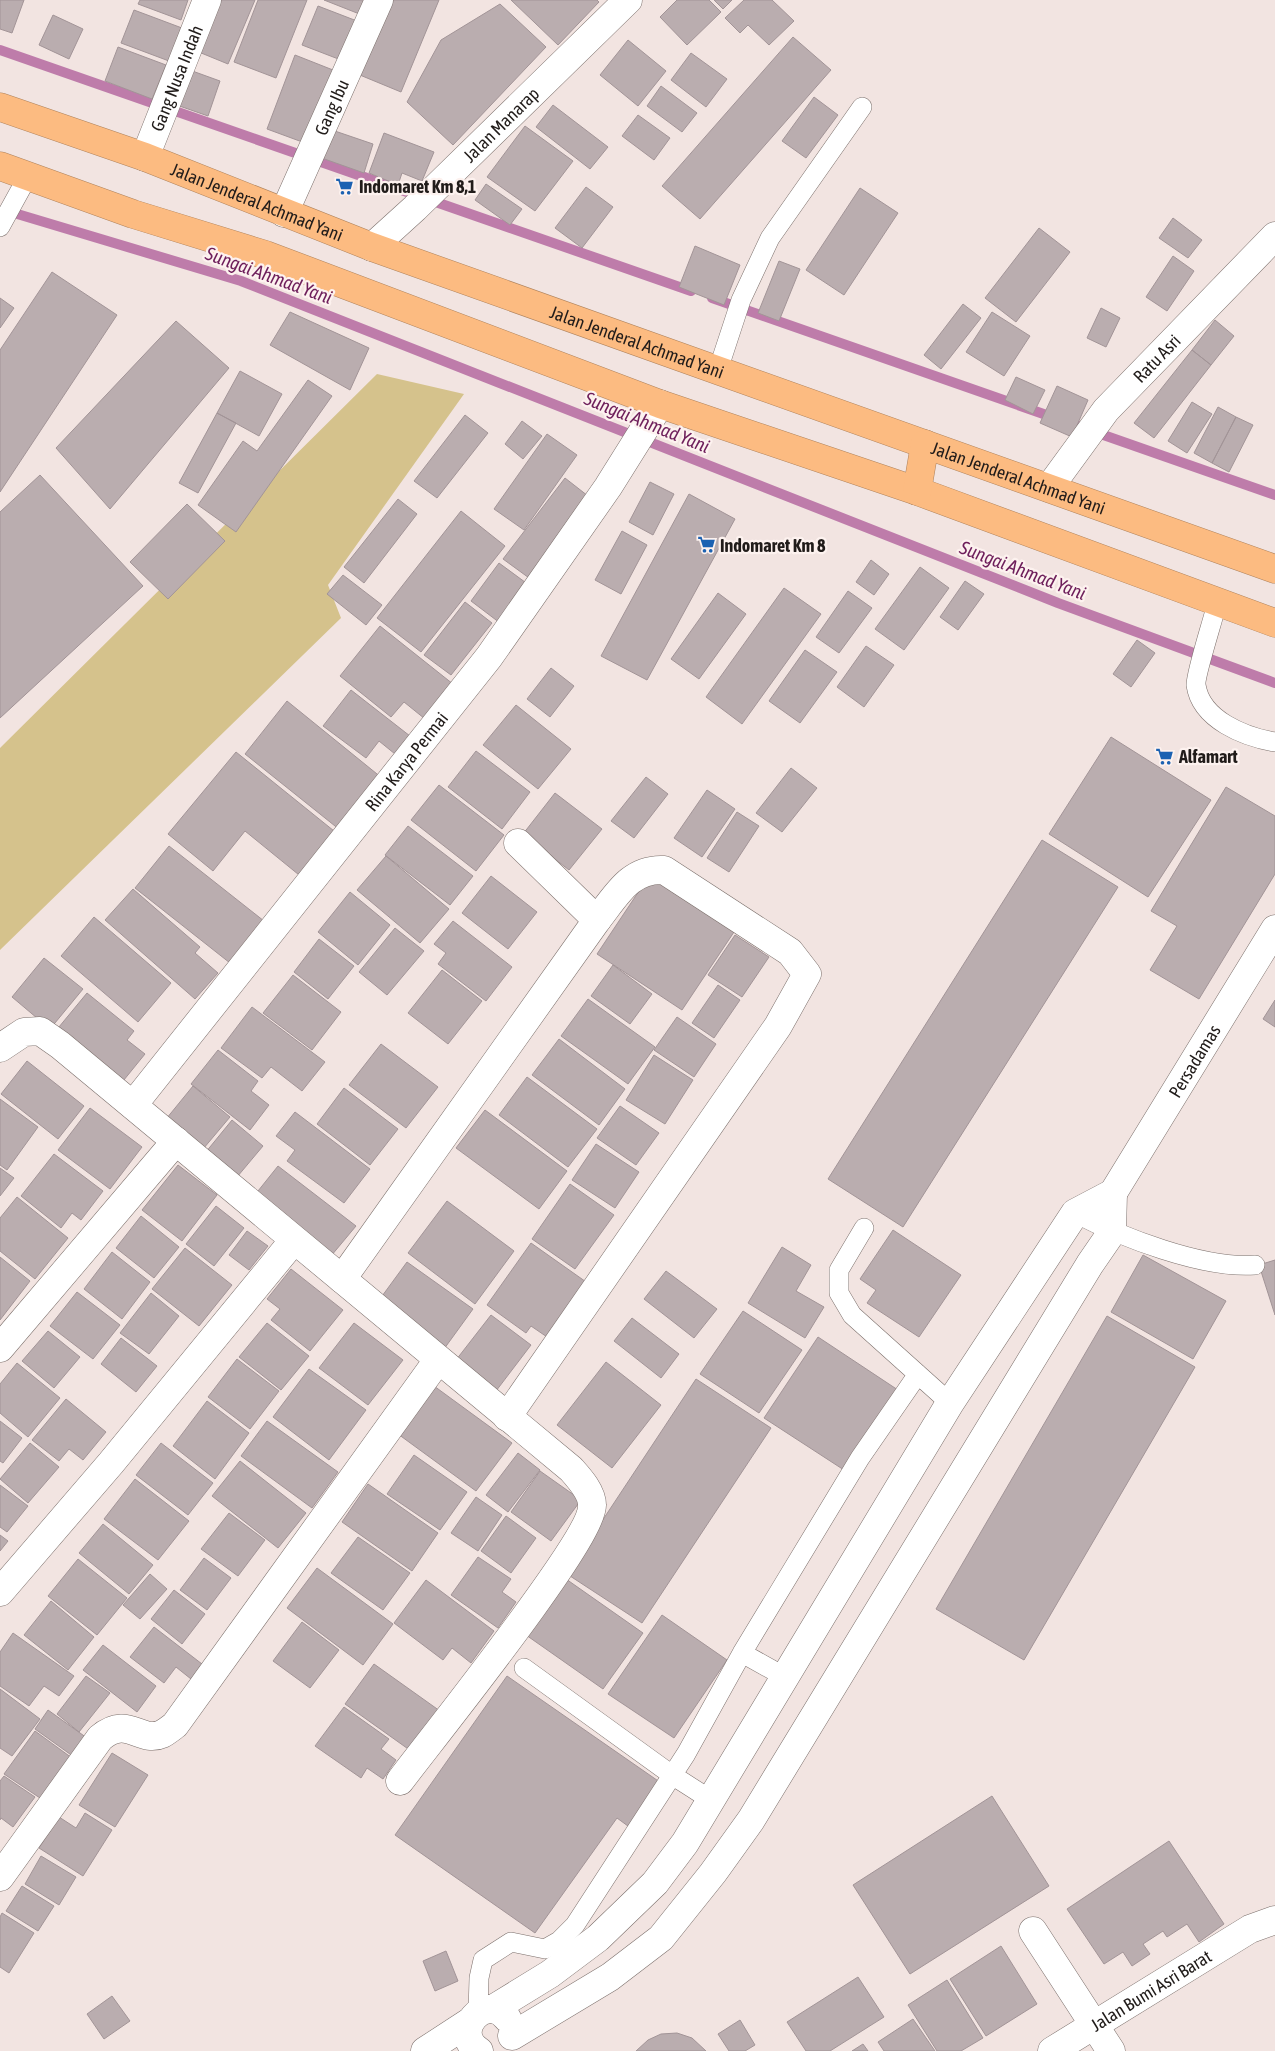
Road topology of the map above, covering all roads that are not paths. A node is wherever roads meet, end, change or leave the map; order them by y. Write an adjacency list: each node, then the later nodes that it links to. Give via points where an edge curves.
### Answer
1 (207, 0): 6 (street, Gang Nusa Indah)
2 (379, 0): 9 (street, Gang Ibu)
3 (628, 0): 12 (street, Jalan Manarap)
4 (862, 107): 13 (lane, via 770,238 741,300)
5 (0, 108): 6 (highway, Jalan Jenderal Achmad Yani)
6 (145, 157): 9 (highway, Jalan Jenderal Achmad Yani)
7 (0, 166): 8 (highway)
8 (28, 176): 10 (lane); 14 (highway, via 133,214 266,255)
9 (284, 213): 12 (highway, Jalan Jenderal Achmad Yani)
10 (0, 227)
11 (1275, 236): 16 (street, Ratu Asri, via 1106,410)
12 (372, 247): 13 (highway, Jalan Jenderal Achmad Yani)
13 (718, 370): 15 (highway, Jalan Jenderal Achmad Yani)
14 (660, 404): 17 (highway); 26 (street, Rina Karya Permai, via 608,487 489,657)
15 (925, 444): 16 (highway, Jalan Jenderal Achmad Yani); 17 (highway)
16 (1048, 488): 18 (highway, Jalan Jenderal Achmad Yani)
17 (917, 491): 19 (highway)
18 (1275, 569)
19 (1217, 603): 20 (highway); 21 (lane, via 1196,684 1201,699 1212,714 1241,734)
20 (1275, 623)
21 (1275, 742)
22 (518, 844): 23 (street)
23 (597, 920): 34 (street); 39 (street, via 624,886 640,872 664,870 790,952 807,974 778,1026)
24 (1275, 929): 28 (street, Persadamas)
25 (0, 1048): 26 (street, via 24,1032 40,1031)
26 (133, 1105): 27 (street)
27 (176, 1141): 32 (street); 35 (street)
28 (1112, 1193): 29 (street); 31 (street)
29 (1075, 1212): 31 (lane); 38 (street)
30 (864, 1228): 37 (lane, via 839,1270 839,1294 852,1315)
31 (1112, 1232): 33 (lane, via 1207,1262 1237,1267); 52 (street, via 751,1820 713,1873 661,1938 610,1977)
32 (294, 1240): 34 (street); 40 (street)
33 (1255, 1265)
34 (342, 1279): 36 (street)
35 (0, 1348)
36 (438, 1360): 39 (street); 47 (street, via 175,1725 162,1735 116,1728 100,1738)
37 (918, 1374): 38 (lane); 41 (lane, via 860,1458)
38 (950, 1403): 43 (street)
39 (507, 1418): 45 (street, via 571,1469 584,1484 592,1504 587,1524 546,1587)
40 (0, 1592)
41 (742, 1653): 43 (lane); 44 (lane)
42 (524, 1668): 44 (lane)
43 (785, 1677): 46 (street)
44 (672, 1775): 46 (lane); 50 (lane, via 575,1925 564,1936 545,1948 511,1942 483,1960 479,1978)
45 (400, 1781)
46 (711, 1800): 50 (street, via 655,1883 605,1931 550,1974)
47 (0, 1877)
48 (1275, 1920): 51 (street, Jalan Bumi Asri Barat, via 1250,1929)
49 (1033, 1931): 51 (street)
50 (480, 2015): 52 (street, via 506,2015 513,2028); 53 (street); 54 (street, via 468,2038)
51 (1095, 2024): 55 (street, Jalan Bumi Asri Barat); 56 (street)
52 (509, 2045)
53 (424, 2051)
54 (479, 2051)
55 (1052, 2051)
56 (1111, 2051)

